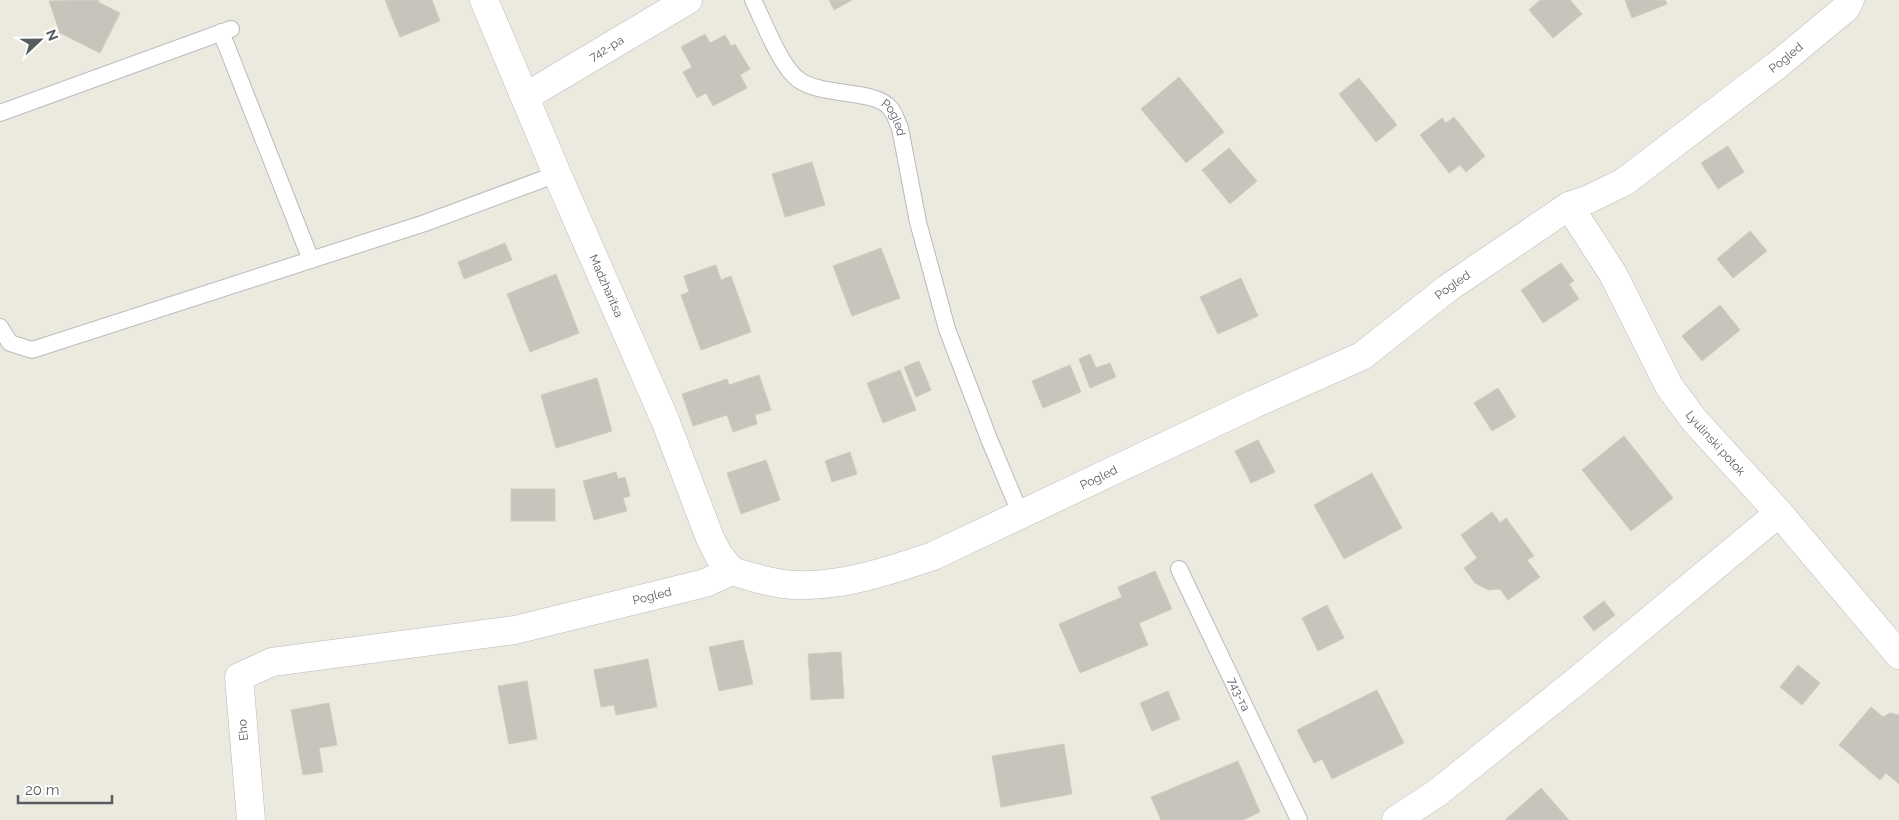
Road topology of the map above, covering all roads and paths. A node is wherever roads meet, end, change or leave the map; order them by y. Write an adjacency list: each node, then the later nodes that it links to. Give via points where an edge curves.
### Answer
1 (484, 0): 5 (street, Madzharitsa)
2 (688, 0): 5 (street, 742-ра)
3 (754, 0): 12 (lane, Pogled, via 785,65 798,80 824,91 875,98 889,106 900,128 918,222 947,329)
4 (1850, 0): 8 (street, Pogled, via 1846,8 1776,66 1624,182)
5 (525, 98): 7 (street, Madzharitsa)
6 (0, 113): 9 (lane, via 226,31)
7 (557, 174): 9 (lane, via 425,223); 14 (street, Madzharitsa, via 665,420 710,538)
8 (1569, 206): 11 (street, Lyulinski potok, via 1613,274 1669,386 1694,420); 12 (street, Pogled, via 1448,288 1362,356)
9 (312, 260): 10 (lane, via 32,350 10,343)
10 (0, 327)
11 (1779, 513): 15 (street, Lyulinski potok); 19 (street, via 1568,688 1437,793)
12 (1021, 515): 14 (street, Pogled, via 933,556 830,585 794,586)
13 (1179, 569): 18 (lane, 743-та)
14 (732, 571): 16 (street, Pogled, via 705,583 515,630)
15 (1899, 655)
16 (272, 662): 17 (street, Eho, via 239,676)
17 (251, 820)
18 (1299, 820)
19 (1396, 820)

